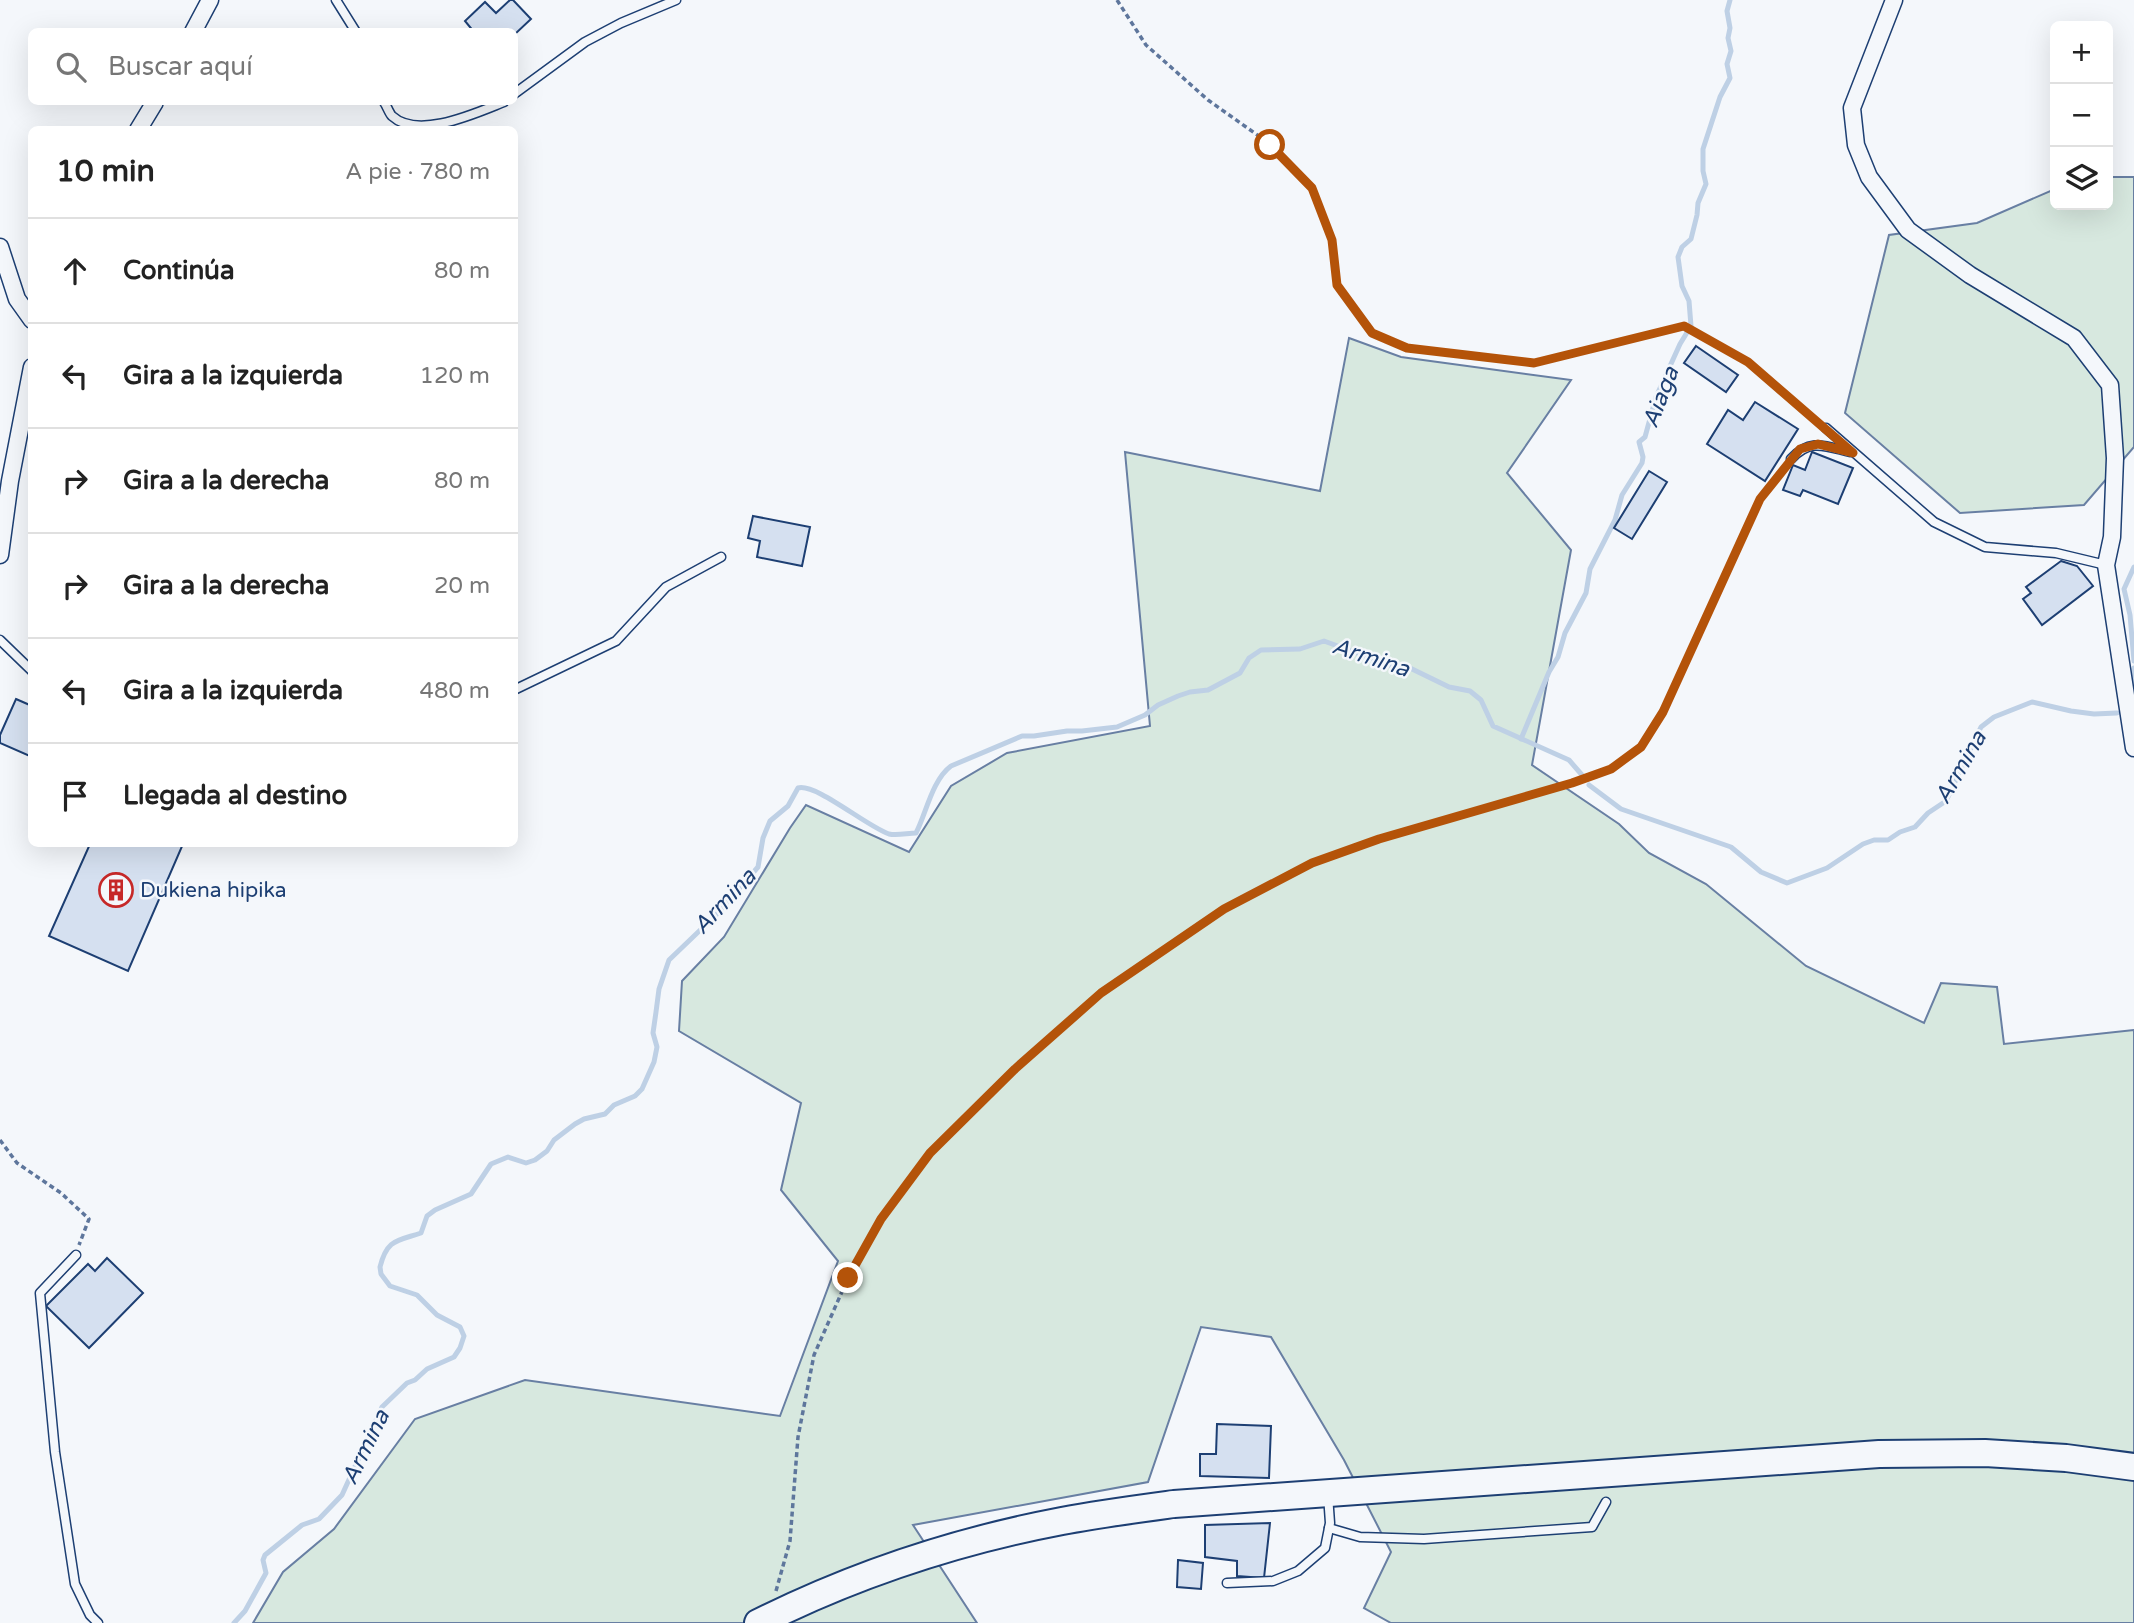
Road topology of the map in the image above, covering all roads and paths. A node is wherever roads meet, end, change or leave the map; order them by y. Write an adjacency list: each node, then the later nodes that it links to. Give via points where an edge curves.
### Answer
1 (210, 0): 6 (street)
2 (336, 0): 7 (lane)
3 (676, 0): 8 (lane, via 585,42)
4 (1117, 0): 18 (path, via 1146,45 1208,100 1270,145 1312,188 1332,240 1337,285 1372,333 1407,348 1534,363 1684,326 1748,362)
5 (1894, 0): 23 (street, via 1852,108 1856,145 1869,177 1908,230 1970,275 2074,338 2110,385 2115,458 2112,537)
6 (195, 28)
7 (354, 28)
8 (518, 92)
9 (153, 105): 12 (street)
10 (386, 105): 13 (lane, via 393,116)
11 (496, 105): 14 (lane, via 444,124)
12 (140, 126)
13 (414, 126)
14 (414, 126)
15 (0, 247): 16 (street, via 17,299)
16 (28, 314)
17 (28, 388): 21 (street)
18 (1826, 428): 19 (lane)
19 (1853, 453): 20 (lane, via 1818,444 1800,449); 23 (lane, via 1934,522 1986,547)
20 (1791, 459): 35 (path, via 1760,499 1663,712 1641,747 1611,769 1572,783 1312,863 1224,909 1101,993 930,1153 881,1219 848,1278 814,1355 799,1437 790,1541 773,1601)
21 (0, 555)
22 (721, 557): 26 (lane, via 666,587 616,641)
23 (2106, 565): 27 (street)
24 (0, 640): 25 (lane)
25 (28, 667)
26 (518, 688)
27 (2134, 748)
28 (0, 1140): 29 (path, via 17,1164 61,1193 89,1219)
29 (76, 1255): 36 (lane, via 40,1293 55,1452 75,1584)
30 (2134, 1468): 31 (main road, via 1999,1454 1879,1454)
31 (1327, 1492): 33 (lane); 35 (main road, via 1174,1504 977,1540 892,1566)
32 (1606, 1502): 33 (lane, via 1592,1527 1566,1530 1424,1539 1360,1537)
33 (1329, 1528): 34 (lane, via 1325,1548 1298,1571 1273,1581)
34 (1227, 1583)
35 (761, 1622)
36 (98, 1623)

